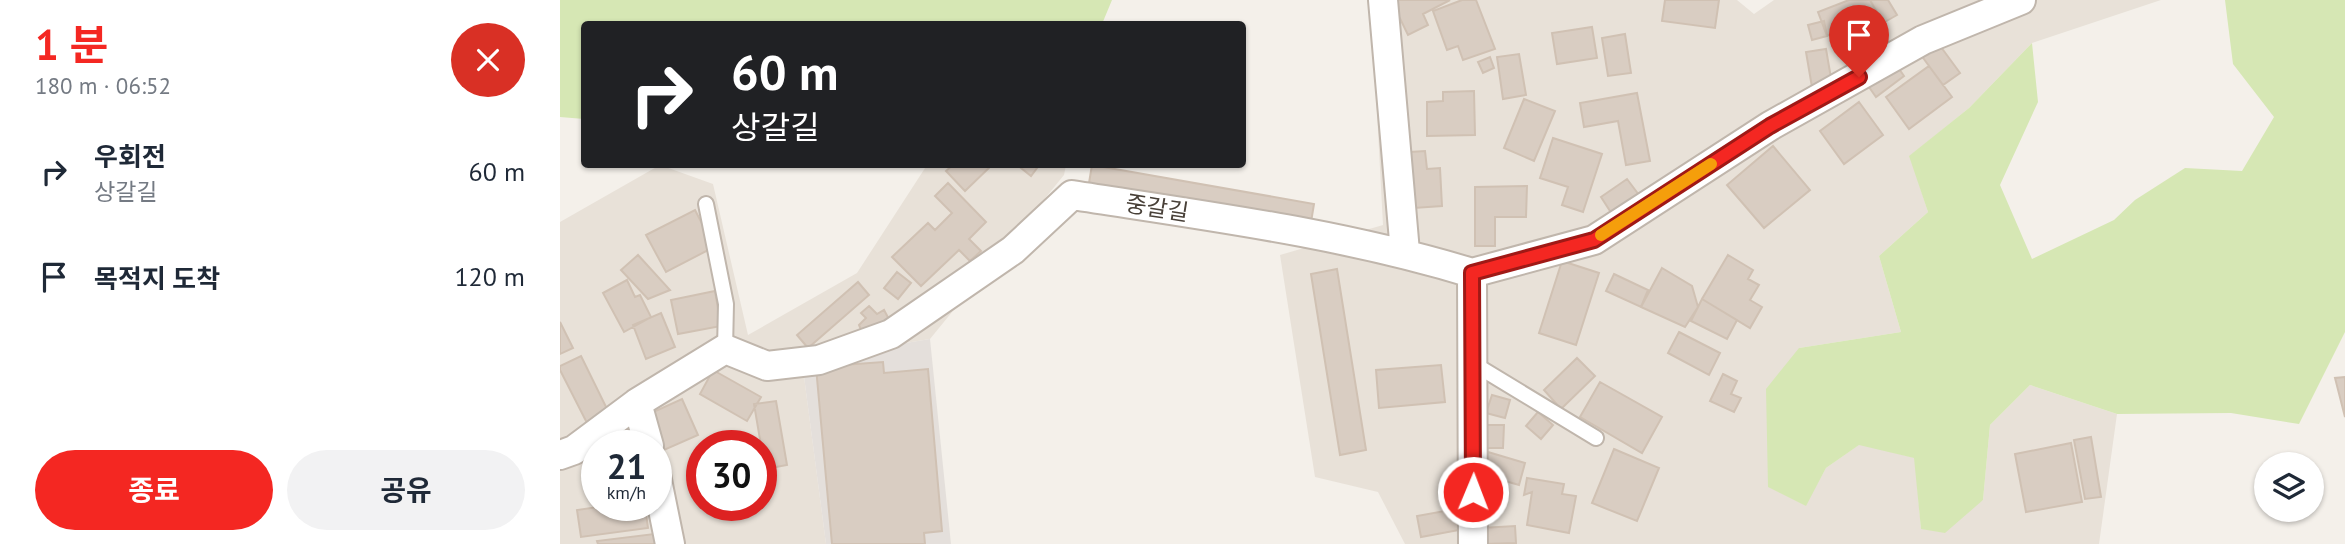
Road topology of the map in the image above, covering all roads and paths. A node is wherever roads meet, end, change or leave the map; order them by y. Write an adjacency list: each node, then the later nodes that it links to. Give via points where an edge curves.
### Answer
1 (1383, 0): 4 (street)
2 (2021, 0): 5 (street, via 1923,40 1770,126 1594,240)
3 (706, 204): 6 (lane, via 726,304)
4 (1405, 252): 5 (street, 중갈길); 6 (street, 중갈길, via 1072,195 1013,250 891,334 819,360 767,366)
5 (1472, 273): 7 (street)
6 (725, 349): 8 (street)
7 (1474, 364): 10 (lane); 14 (street)
8 (637, 403): 9 (street); 11 (street, via 574,450)
9 (645, 430)
10 (1596, 438)
11 (560, 455)
12 (665, 521): 13 (street)
13 (670, 544)
14 (1473, 544)

